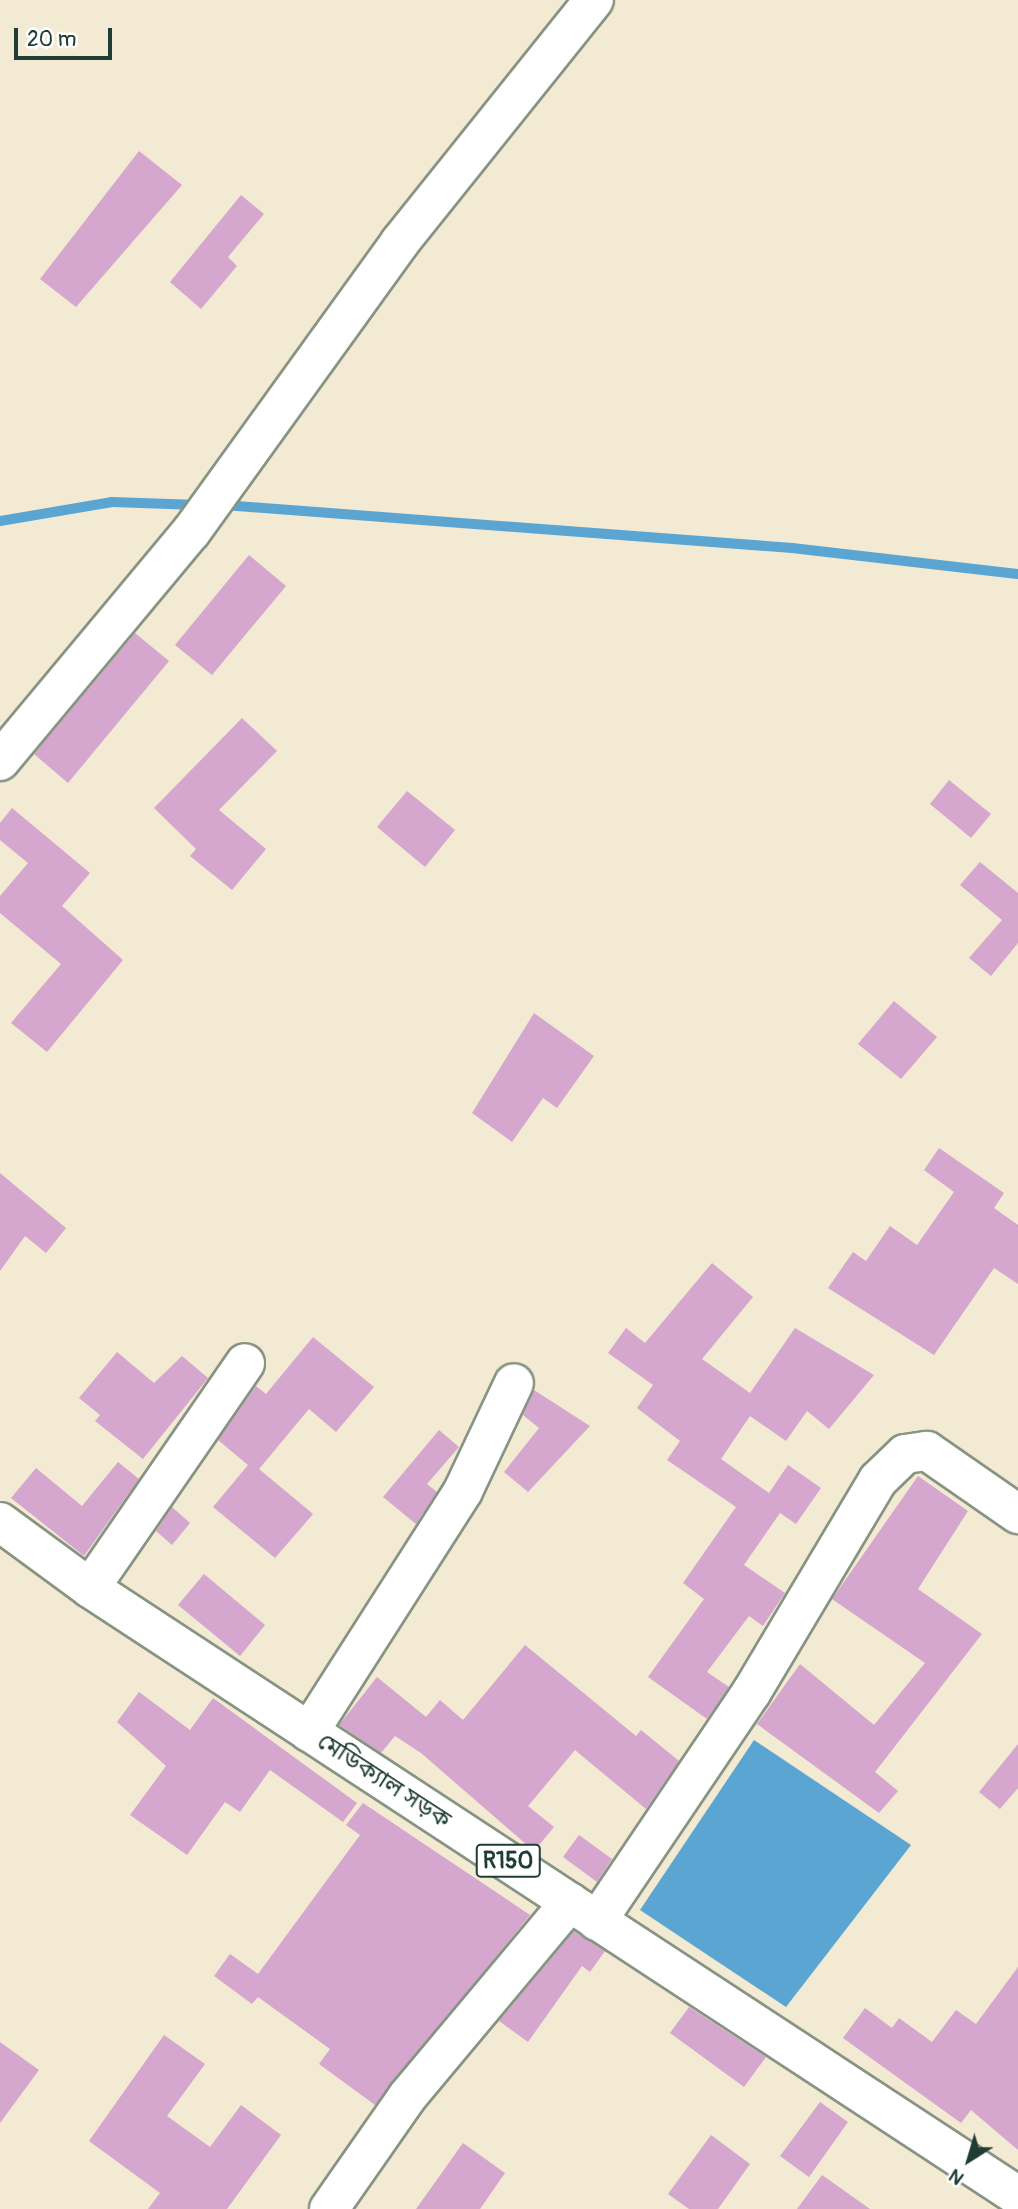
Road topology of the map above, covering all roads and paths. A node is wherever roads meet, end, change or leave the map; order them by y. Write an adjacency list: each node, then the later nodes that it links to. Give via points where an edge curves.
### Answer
1 (594, 0): 2 (street, via 400,242 247,461)
2 (0, 761)
3 (244, 1363): 7 (street)
4 (514, 1383): 8 (street, via 463,1491)
5 (1018, 1514): 9 (street, via 927,1451 905,1454 878,1480 751,1693)
6 (0, 1522): 7 (street, মেডিক্যাল সড়ক / R150)
7 (90, 1588): 8 (street, মেডিক্যাল সড়ক / R150)
8 (309, 1732): 9 (street, মেডিক্যাল সড়ক / R150)
9 (584, 1911): 10 (street, মেডিক্যাল সড়ক / R150); 11 (street, via 407,2097)
10 (1018, 2196)
11 (329, 2209)

